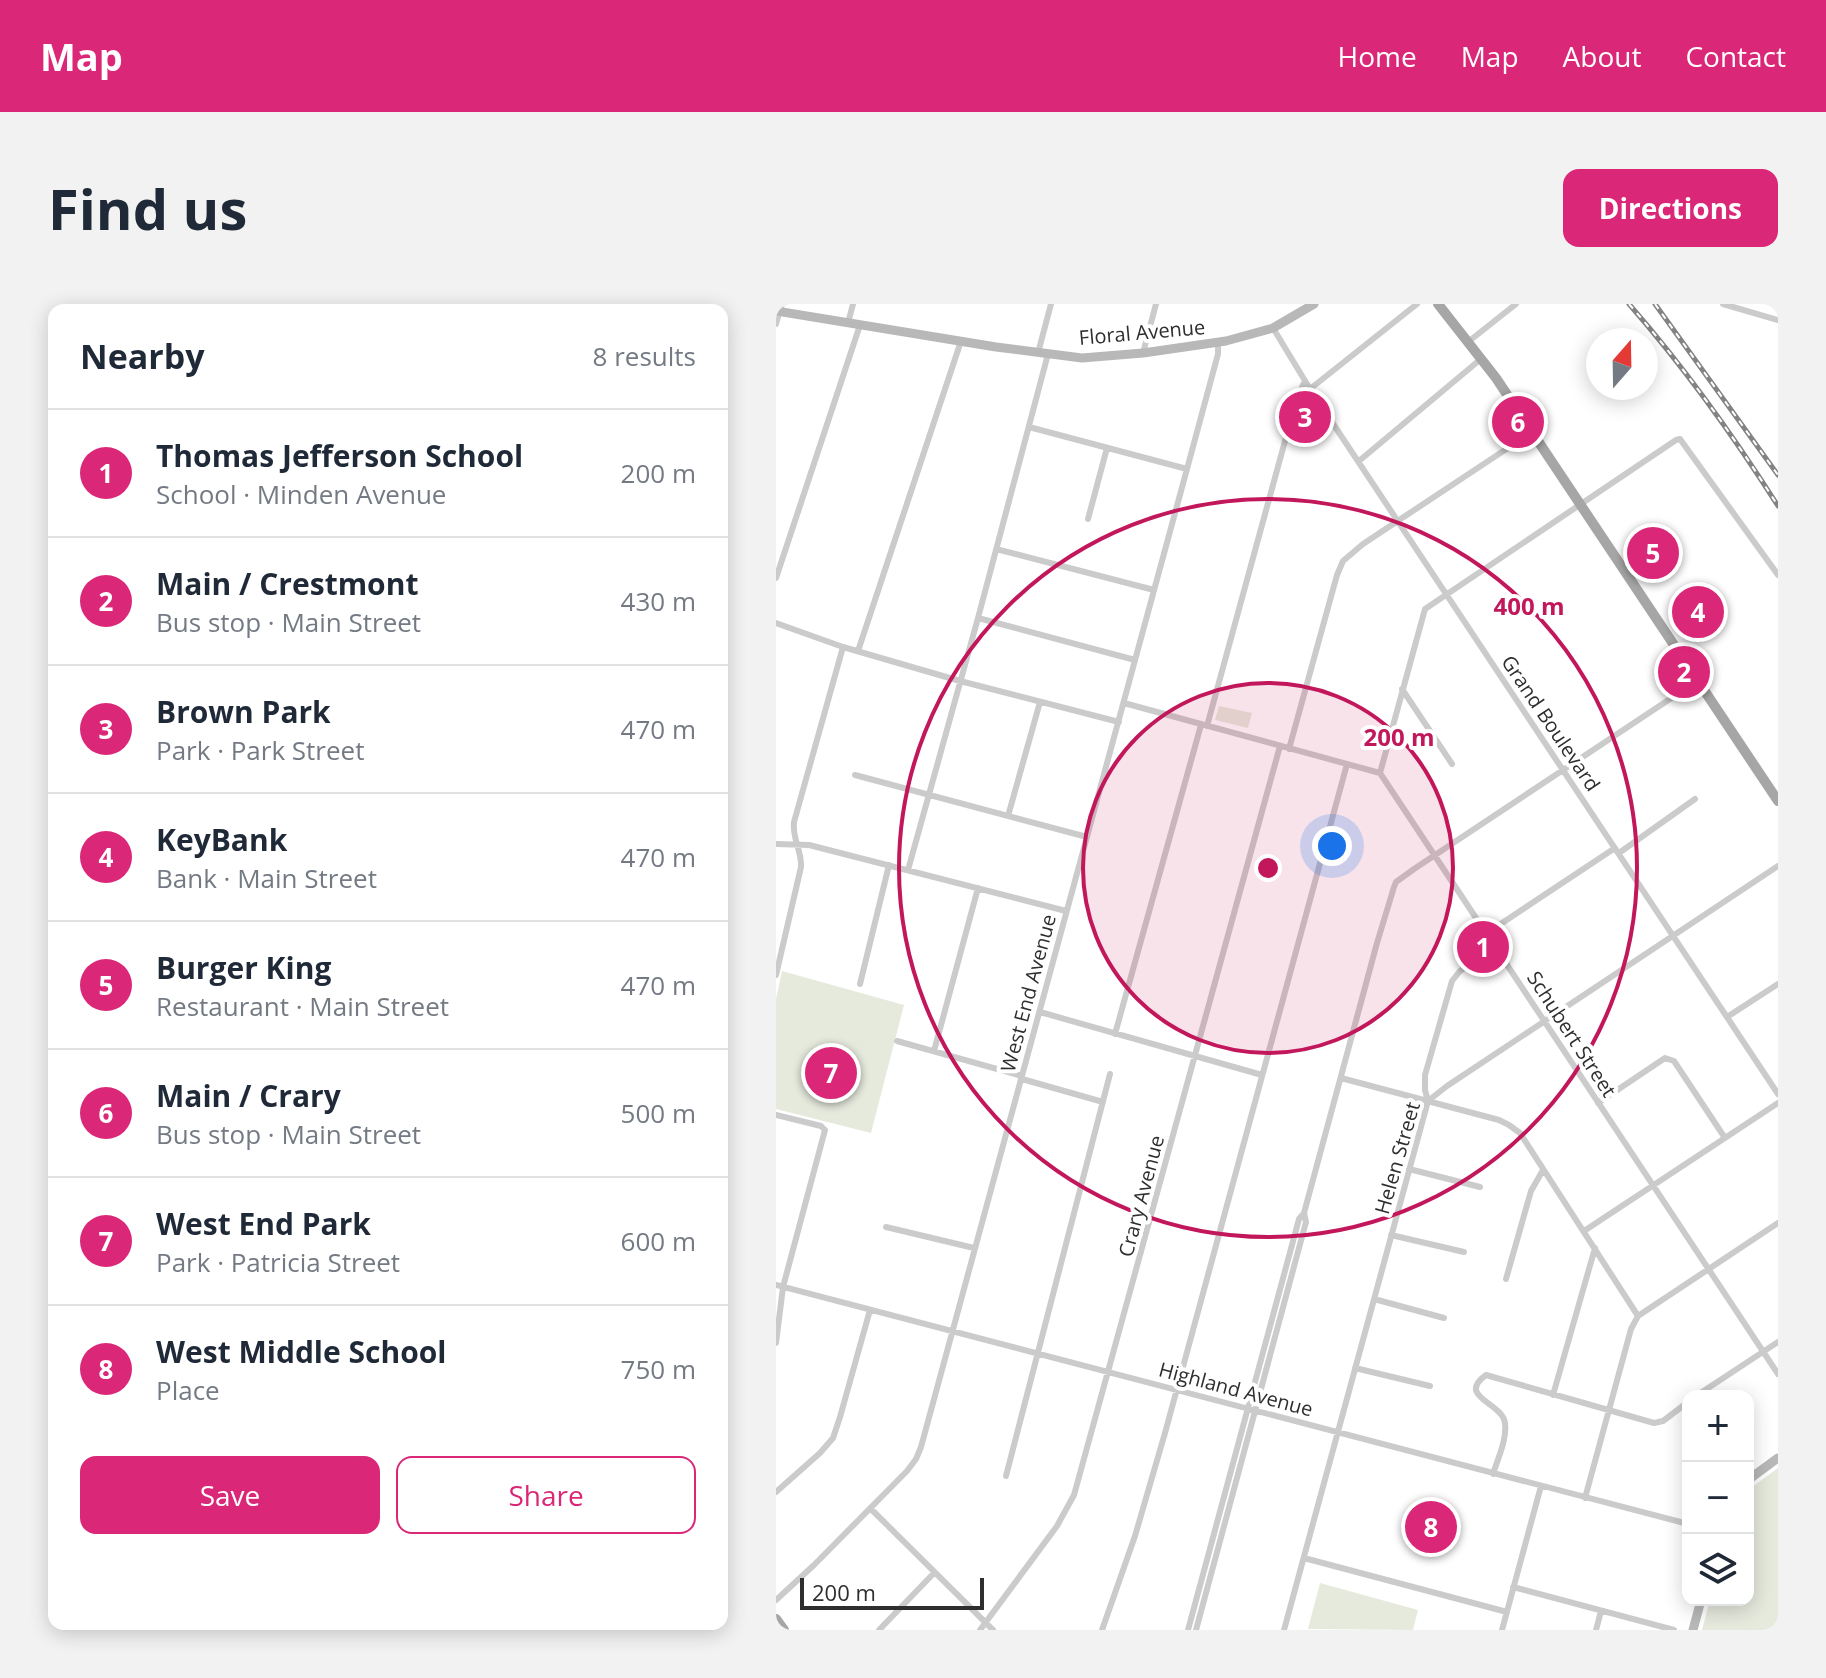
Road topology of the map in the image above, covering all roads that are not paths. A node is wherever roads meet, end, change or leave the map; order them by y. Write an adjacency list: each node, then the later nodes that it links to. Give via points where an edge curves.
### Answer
1 (853, 304): 11 (street)
2 (1051, 304): 18 (street)
3 (1156, 304): 19 (street)
4 (1314, 304): 14 (street, Floral Avenue)
5 (1417, 304): 22 (street)
6 (1438, 304): 16 (main road)
7 (1516, 304): 16 (street)
8 (1723, 304): 10 (street)
9 (779, 309): 11 (street, Floral Avenue); 12 (street)
10 (1778, 320)
11 (848, 323): 13 (street, Floral Avenue)
12 (776, 324)
13 (860, 325): 15 (street, Floral Avenue); 33 (street)
14 (1273, 328): 17 (street, Floral Avenue); 21 (street, Grand Boulevard)
15 (961, 341): 18 (street, Floral Avenue); 39 (street)
16 (1468, 342): 20 (main road)
17 (1218, 343): 19 (street, Floral Avenue); 27 (street, West End Avenue)
18 (1043, 353): 19 (street, Floral Avenue, via 1082,358); 23 (street)
19 (1143, 353)
20 (1482, 358): 24 (main road); 26 (street)
21 (1305, 381): 22 (street, Grand Boulevard); 47 (street)
22 (1310, 389): 26 (street, Grand Boulevard)
23 (1029, 427): 25 (street); 31 (street)
24 (1533, 432): 28 (main road); 30 (street)
25 (1107, 448): 27 (street); 29 (street)
26 (1359, 461): 30 (street, Grand Boulevard)
27 (1187, 469): 34 (street, West End Avenue)
28 (1580, 504): 32 (street, via 1680,439); 35 (street); 42 (main road)
29 (1088, 519)
30 (1399, 522): 35 (street, Grand Boulevard); 49 (street, via 1340,566)
31 (996, 549): 34 (street); 36 (street)
32 (1778, 575)
33 (776, 578)
34 (1154, 590): 40 (street, West End Avenue)
35 (1446, 594): 43 (street, via 1424,613); 52 (street, Grand Boulevard)
36 (978, 618): 40 (street); 41 (street)
37 (776, 623): 38 (street)
38 (843, 647): 39 (street); 61 (street, via 794,822)
39 (858, 651): 41 (street)
40 (1135, 660): 45 (street, West End Avenue)
41 (960, 681): 44 (street); 55 (street)
42 (1697, 681): 52 (street); 57 (main road)
43 (1402, 689): 51 (street); 53 (street)
44 (1040, 702): 46 (street); 58 (street)
45 (1124, 703): 46 (street, West End Avenue); 47 (street)
46 (1119, 722): 59 (street, West End Avenue)
47 (1204, 726): 48 (street); 80 (street)
48 (1280, 746): 49 (street); 83 (street, Crary Avenue)
49 (1289, 749): 50 (street)
50 (1347, 764): 53 (street); 85 (street)
51 (1452, 764)
52 (1564, 771): 62 (street, Grand Boulevard); 63 (street)
53 (1380, 773): 63 (street, Schubert Street)
54 (855, 775): 55 (street)
55 (930, 795): 58 (street); 66 (street)
56 (1695, 799): 62 (street)
57 (1778, 801)
58 (1008, 816): 59 (street)
59 (1087, 837): 68 (street, West End Avenue)
60 (776, 844): 61 (street)
61 (797, 844): 64 (street); 72 (street, via 801,867)
62 (1617, 850): 69 (street); 71 (street, Grand Boulevard)
63 (1435, 856): 69 (street, Schubert Street); 87 (street, via 1396,882)
64 (889, 865): 66 (street); 75 (street)
65 (1778, 866): 71 (street, Helen Street)
66 (908, 870): 67 (street)
67 (978, 888): 68 (street); 82 (street)
68 (1066, 911): 77 (street, West End Avenue)
69 (1487, 933): 73 (street, Schubert Street)
70 (776, 936): 72 (street)
71 (1672, 936): 78 (street, Grand Boulevard); 79 (street, Helen Street)
72 (784, 939): 74 (street)
73 (1496, 947): 79 (street, Schubert Street); 89 (street, via 1452,981 1425,1075)
74 (776, 975)
75 (860, 984)
76 (1778, 984): 78 (street)
77 (1040, 1012): 80 (street); 86 (street, West End Avenue)
78 (1727, 1017): 88 (street, Grand Boulevard)
79 (1545, 1020): 89 (street, Helen Street); 91 (street, Schubert Street)
80 (1115, 1034): 83 (street)
81 (897, 1041): 82 (street)
82 (934, 1051): 86 (street)
83 (1196, 1056): 85 (street); 119 (street, Crary Avenue)
84 (1110, 1074): 90 (street)
85 (1262, 1075): 123 (street)
86 (1022, 1077): 90 (street); 103 (street, West End Avenue)
87 (1341, 1078): 89 (street); 126 (street)
88 (1778, 1094)
89 (1428, 1101): 95 (street, Helen Street); 96 (street, via 1509,1125)
90 (1103, 1102): 117 (street)
91 (1598, 1103): 94 (street, via 1671,1059); 97 (street, Schubert Street)
92 (1778, 1103): 94 (street)
93 (776, 1115): 108 (street, via 825,1130)
94 (1725, 1138): 97 (street)
95 (1409, 1169): 98 (street); 102 (street, Helen Street)
96 (1543, 1170): 101 (street); 107 (street, via 1531,1191)
97 (1653, 1186): 101 (street); 106 (street, Schubert Street)
98 (1480, 1187)
99 (1778, 1223): 106 (street)
100 (886, 1227): 103 (street)
101 (1584, 1231): 104 (street)
102 (1391, 1235): 105 (street); 109 (street, Helen Street)
103 (974, 1248): 113 (street, West End Avenue)
104 (1595, 1248): 111 (street); 124 (street)
105 (1464, 1252)
106 (1708, 1269): 111 (street); 116 (street, Schubert Street)
107 (1506, 1279)
108 (779, 1286): 110 (street, Highland Avenue); 115 (street)
109 (1374, 1299): 112 (street); 118 (street, Helen Street)
110 (870, 1310): 113 (street, Highland Avenue); 134 (street, via 833,1438)
111 (1638, 1316): 127 (street)
112 (1444, 1318)
113 (952, 1332): 117 (street, Highland Avenue); 136 (street, West End Avenue, via 916,1459)
114 (1778, 1342): 116 (street)
115 (776, 1343)
116 (1763, 1352): 120 (street, Schubert Street); 122 (street)
117 (1037, 1354): 119 (street, Highland Avenue); 131 (street)
118 (1355, 1368): 121 (street); 128 (street, Helen Street)
119 (1109, 1373): 123 (street, Highland Avenue); 147 (street, Crary Avenue, via 1066,1512)
120 (1778, 1374)
121 (1430, 1386)
122 (1705, 1390)
123 (1177, 1391): 126 (street, Highland Avenue); 152 (street)
124 (1553, 1395): 127 (street); 130 (street, via 1486,1375 1478,1381 1479,1397 1504,1418 1505,1435)
125 (1682, 1407): 127 (street, via 1657,1423)
126 (1251, 1410): 128 (street, Highland Avenue); 141 (street)
127 (1608, 1410): 135 (street)
128 (1337, 1432): 130 (street, Highland Avenue); 138 (street, Helen Street)
129 (1778, 1458): 132 (street)
130 (1493, 1474): 133 (street, Highland Avenue)
131 (1006, 1476)
132 (1754, 1476)
133 (1541, 1486): 135 (street, Highland Avenue); 140 (street)
134 (776, 1492)
135 (1585, 1498): 137 (street, Highland Avenue)
136 (871, 1509): 139 (street); 142 (street, West End Avenue)
137 (1682, 1522)
138 (1304, 1558): 145 (street); 155 (street, Helen Street)
139 (934, 1573): 147 (street); 149 (street)
140 (1513, 1587): 144 (street); 145 (street)
141 (1202, 1594): 153 (street); 154 (street)
142 (776, 1600)
143 (1699, 1606): 159 (street)
144 (1601, 1611): 157 (street); 158 (street)
145 (1507, 1612): 156 (street)
146 (776, 1619): 148 (main road)
147 (985, 1622): 150 (street, Crary Avenue); 151 (street)
148 (784, 1630)
149 (879, 1630)
150 (980, 1630)
151 (993, 1630)
152 (1102, 1630)
153 (1188, 1630)
154 (1196, 1630)
155 (1284, 1630)
156 (1502, 1630)
157 (1596, 1630)
158 (1674, 1630)
159 (1693, 1630)

